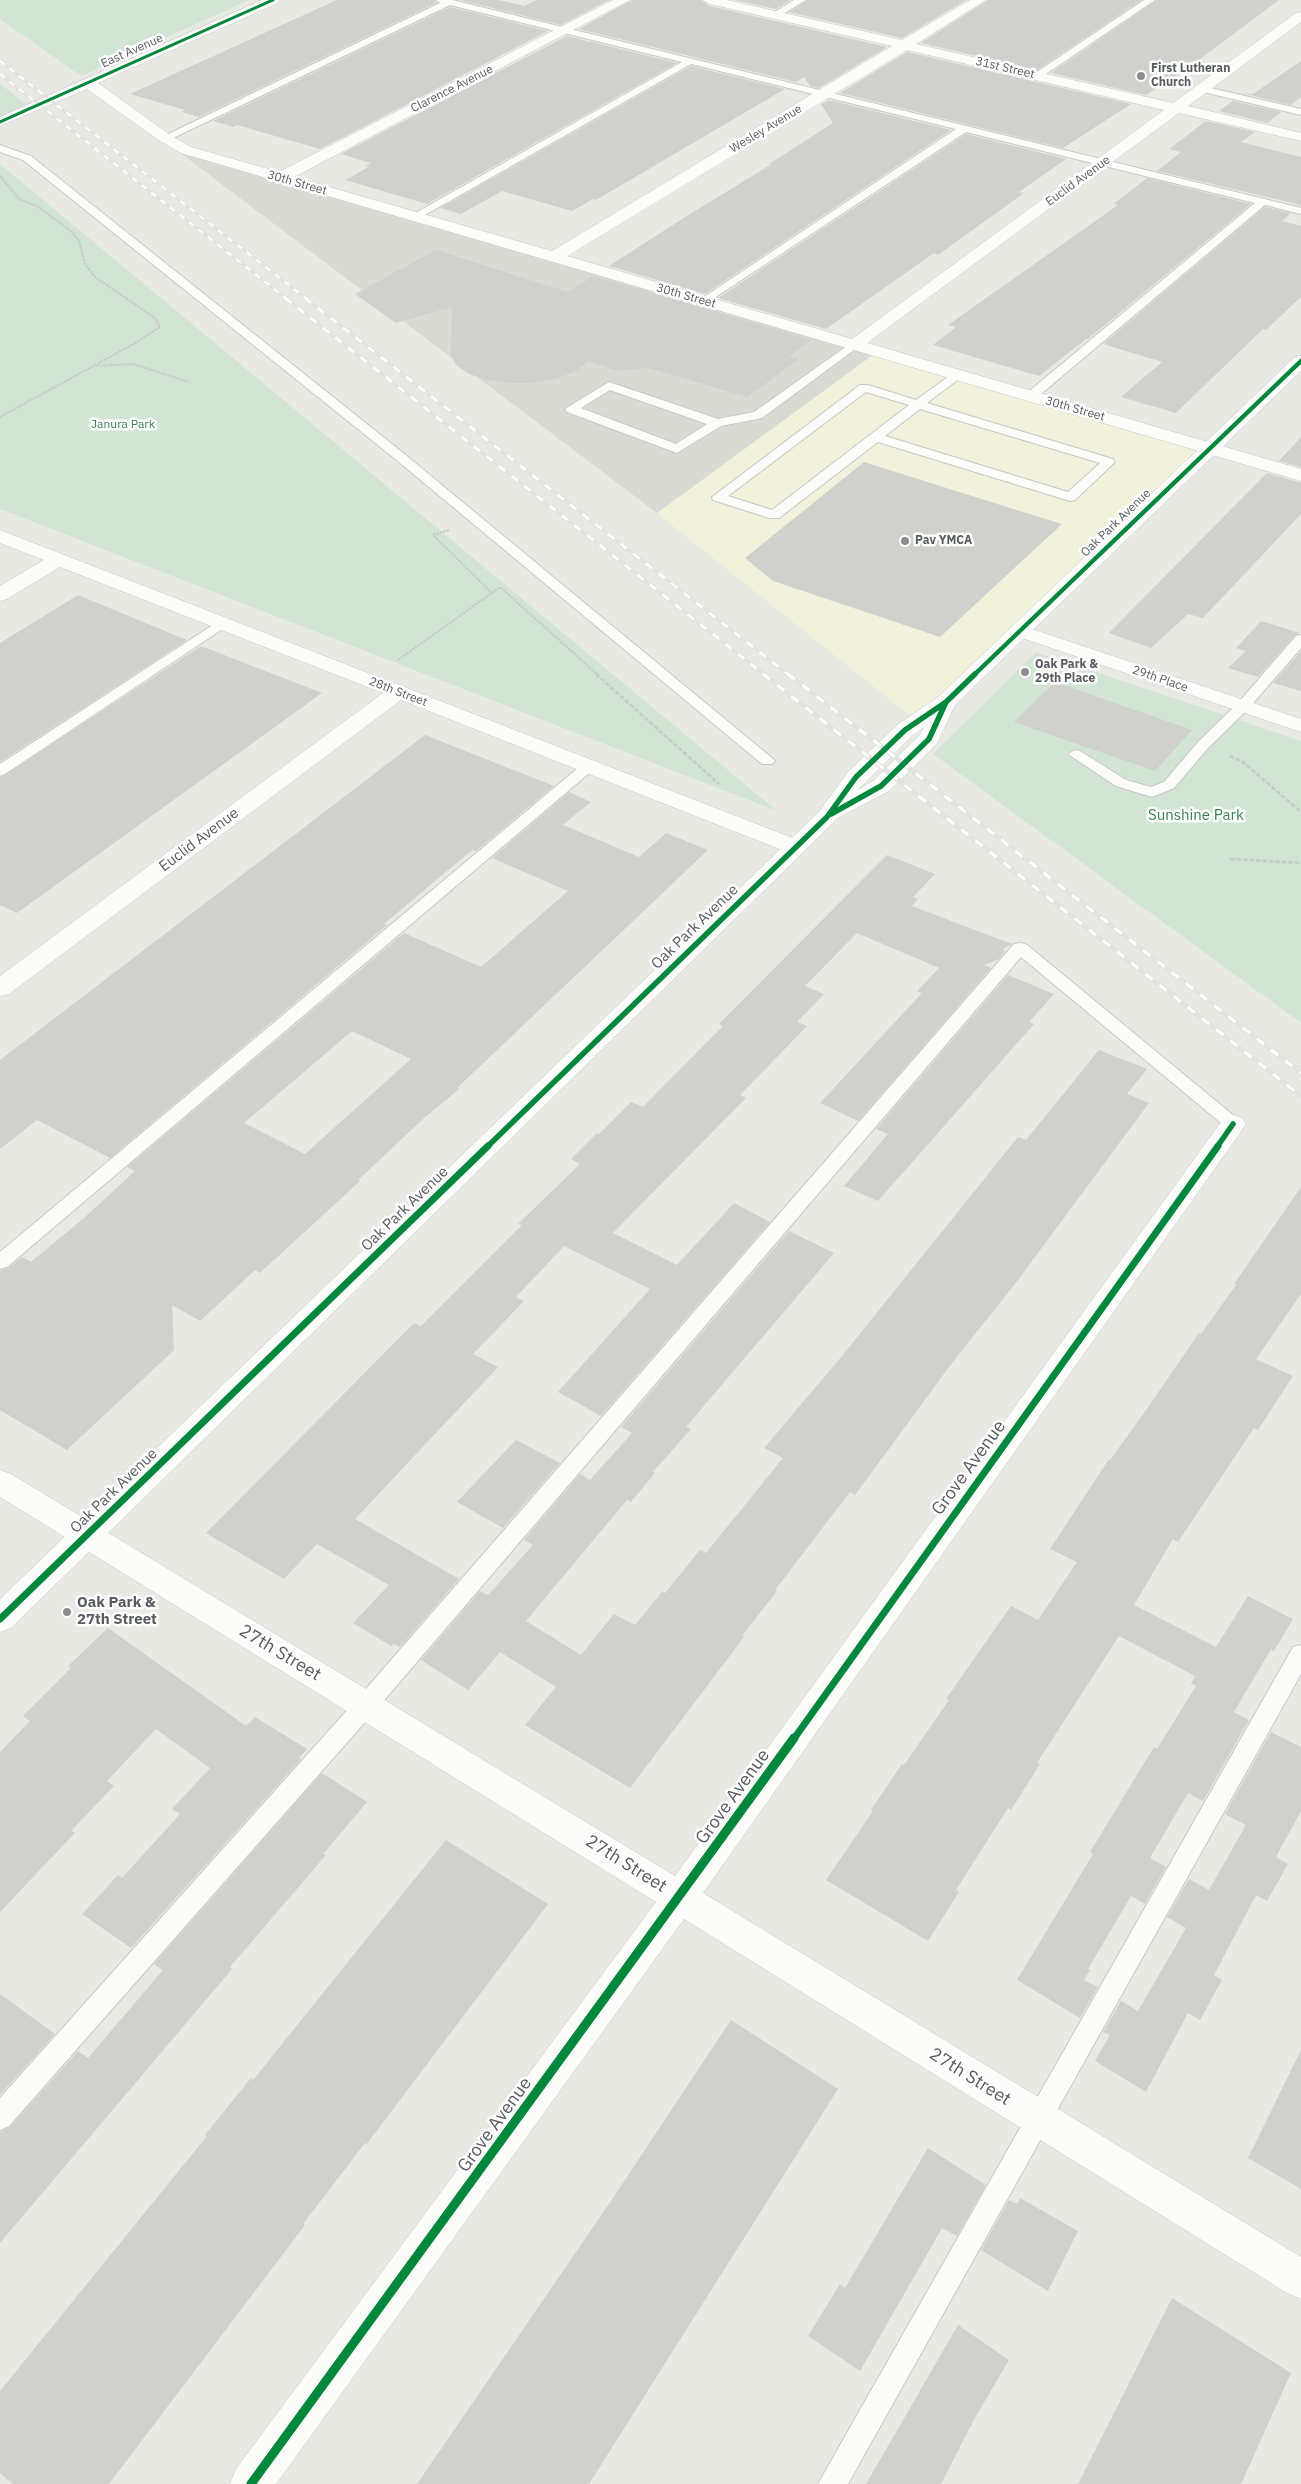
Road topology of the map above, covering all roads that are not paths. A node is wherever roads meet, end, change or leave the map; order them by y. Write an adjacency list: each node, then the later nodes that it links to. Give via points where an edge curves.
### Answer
1 (273, 0): 14 (street, East Avenue)
2 (624, 0): 10 (street, Clarence Avenue)
3 (710, 0): 8 (street, 31st Street)
4 (801, 0): 8 (lane)
5 (979, 0): 11 (street, Wesley Avenue)
6 (1150, 0): 13 (lane)
7 (445, 1): 10 (lane); 22 (lane)
8 (775, 15): 11 (street, 31st Street)
9 (1301, 16): 15 (street, Euclid Avenue)
10 (565, 30): 12 (lane); 25 (street, Clarence Avenue)
11 (904, 45): 13 (street, 31st Street); 16 (street, Wesley Avenue)
12 (690, 61): 16 (lane); 28 (lane)
13 (1037, 76): 17 (street, 31st Street)
14 (88, 83): 19 (street, East Avenue); 22 (street, 30th Street)
15 (1202, 89): 17 (street, Euclid Avenue); 18 (lane)
16 (824, 94): 20 (lane); 29 (street, Wesley Avenue)
17 (1176, 108): 21 (street, 31st Street); 24 (street, Euclid Avenue)
18 (1301, 112)
19 (0, 122)
20 (964, 128): 24 (lane); 30 (lane)
21 (1301, 137)
22 (165, 138): 25 (street, 30th Street, via 186,150)
23 (0, 148): 50 (lane, via 26,158 398,455)
24 (1102, 162): 26 (lane); 31 (street, Euclid Avenue)
25 (280, 178): 28 (street, 30th Street)
26 (1263, 202): 27 (lane); 34 (lane)
27 (1301, 211)
28 (416, 217): 29 (street, 30th Street)
29 (554, 258): 30 (street, 30th Street)
30 (705, 301): 31 (street, 30th Street)
31 (854, 345): 33 (street, 30th Street); 36 (lane, via 758,415)
32 (1301, 361): 38 (street, Oak Park Avenue)
33 (956, 375): 34 (street, 30th Street); 35 (lane)
34 (1030, 396): 38 (street, 30th Street)
35 (918, 404): 37 (lane); 37 (lane, via 864,388 718,497 774,516); 37 (lane, via 1108,462 1070,497)
36 (717, 423): 36 (lane, via 677,449 571,409 609,386)
37 (876, 437)
38 (1210, 449): 39 (street, 30th Street); 44 (street, Oak Park Avenue)
39 (1301, 475)
40 (0, 536): 41 (street, 28th Street)
41 (59, 559): 42 (street); 43 (street, 28th Street)
42 (0, 595)
43 (222, 623): 46 (street, 28th Street); 52 (lane)
44 (1020, 631): 47 (street, 29th Place); 53 (street, Oak Park Avenue, via 946,702 929,739 881,786 827,816)
45 (1301, 639): 47 (lane)
46 (398, 692): 51 (street, 28th Street); 54 (street, Euclid Avenue)
47 (1243, 706): 48 (street, 29th Place); 49 (lane, via 1169,785 1152,792 1121,783)
48 (1301, 726)
49 (1075, 754)
50 (767, 761)
51 (589, 766): 53 (street, 28th Street); 56 (lane)
52 (0, 771)
53 (795, 848): 58 (street, Oak Park Avenue)
54 (0, 988)
55 (1233, 1124): 61 (lane, via 1020,948); 62 (street, Grove Avenue)
56 (0, 1262)
57 (0, 1482): 58 (street, 27th Street)
58 (87, 1534): 59 (street, Oak Park Avenue); 61 (street, 27th Street)
59 (0, 1619)
60 (1301, 1654): 64 (lane)
61 (366, 1705): 62 (street, 27th Street); 63 (lane)
62 (679, 1897): 64 (street, 27th Street); 66 (street, Grove Avenue)
63 (0, 2117)
64 (1037, 2119): 65 (street, 27th Street); 67 (lane)
65 (1301, 2279)
66 (251, 2484)
67 (832, 2484)

